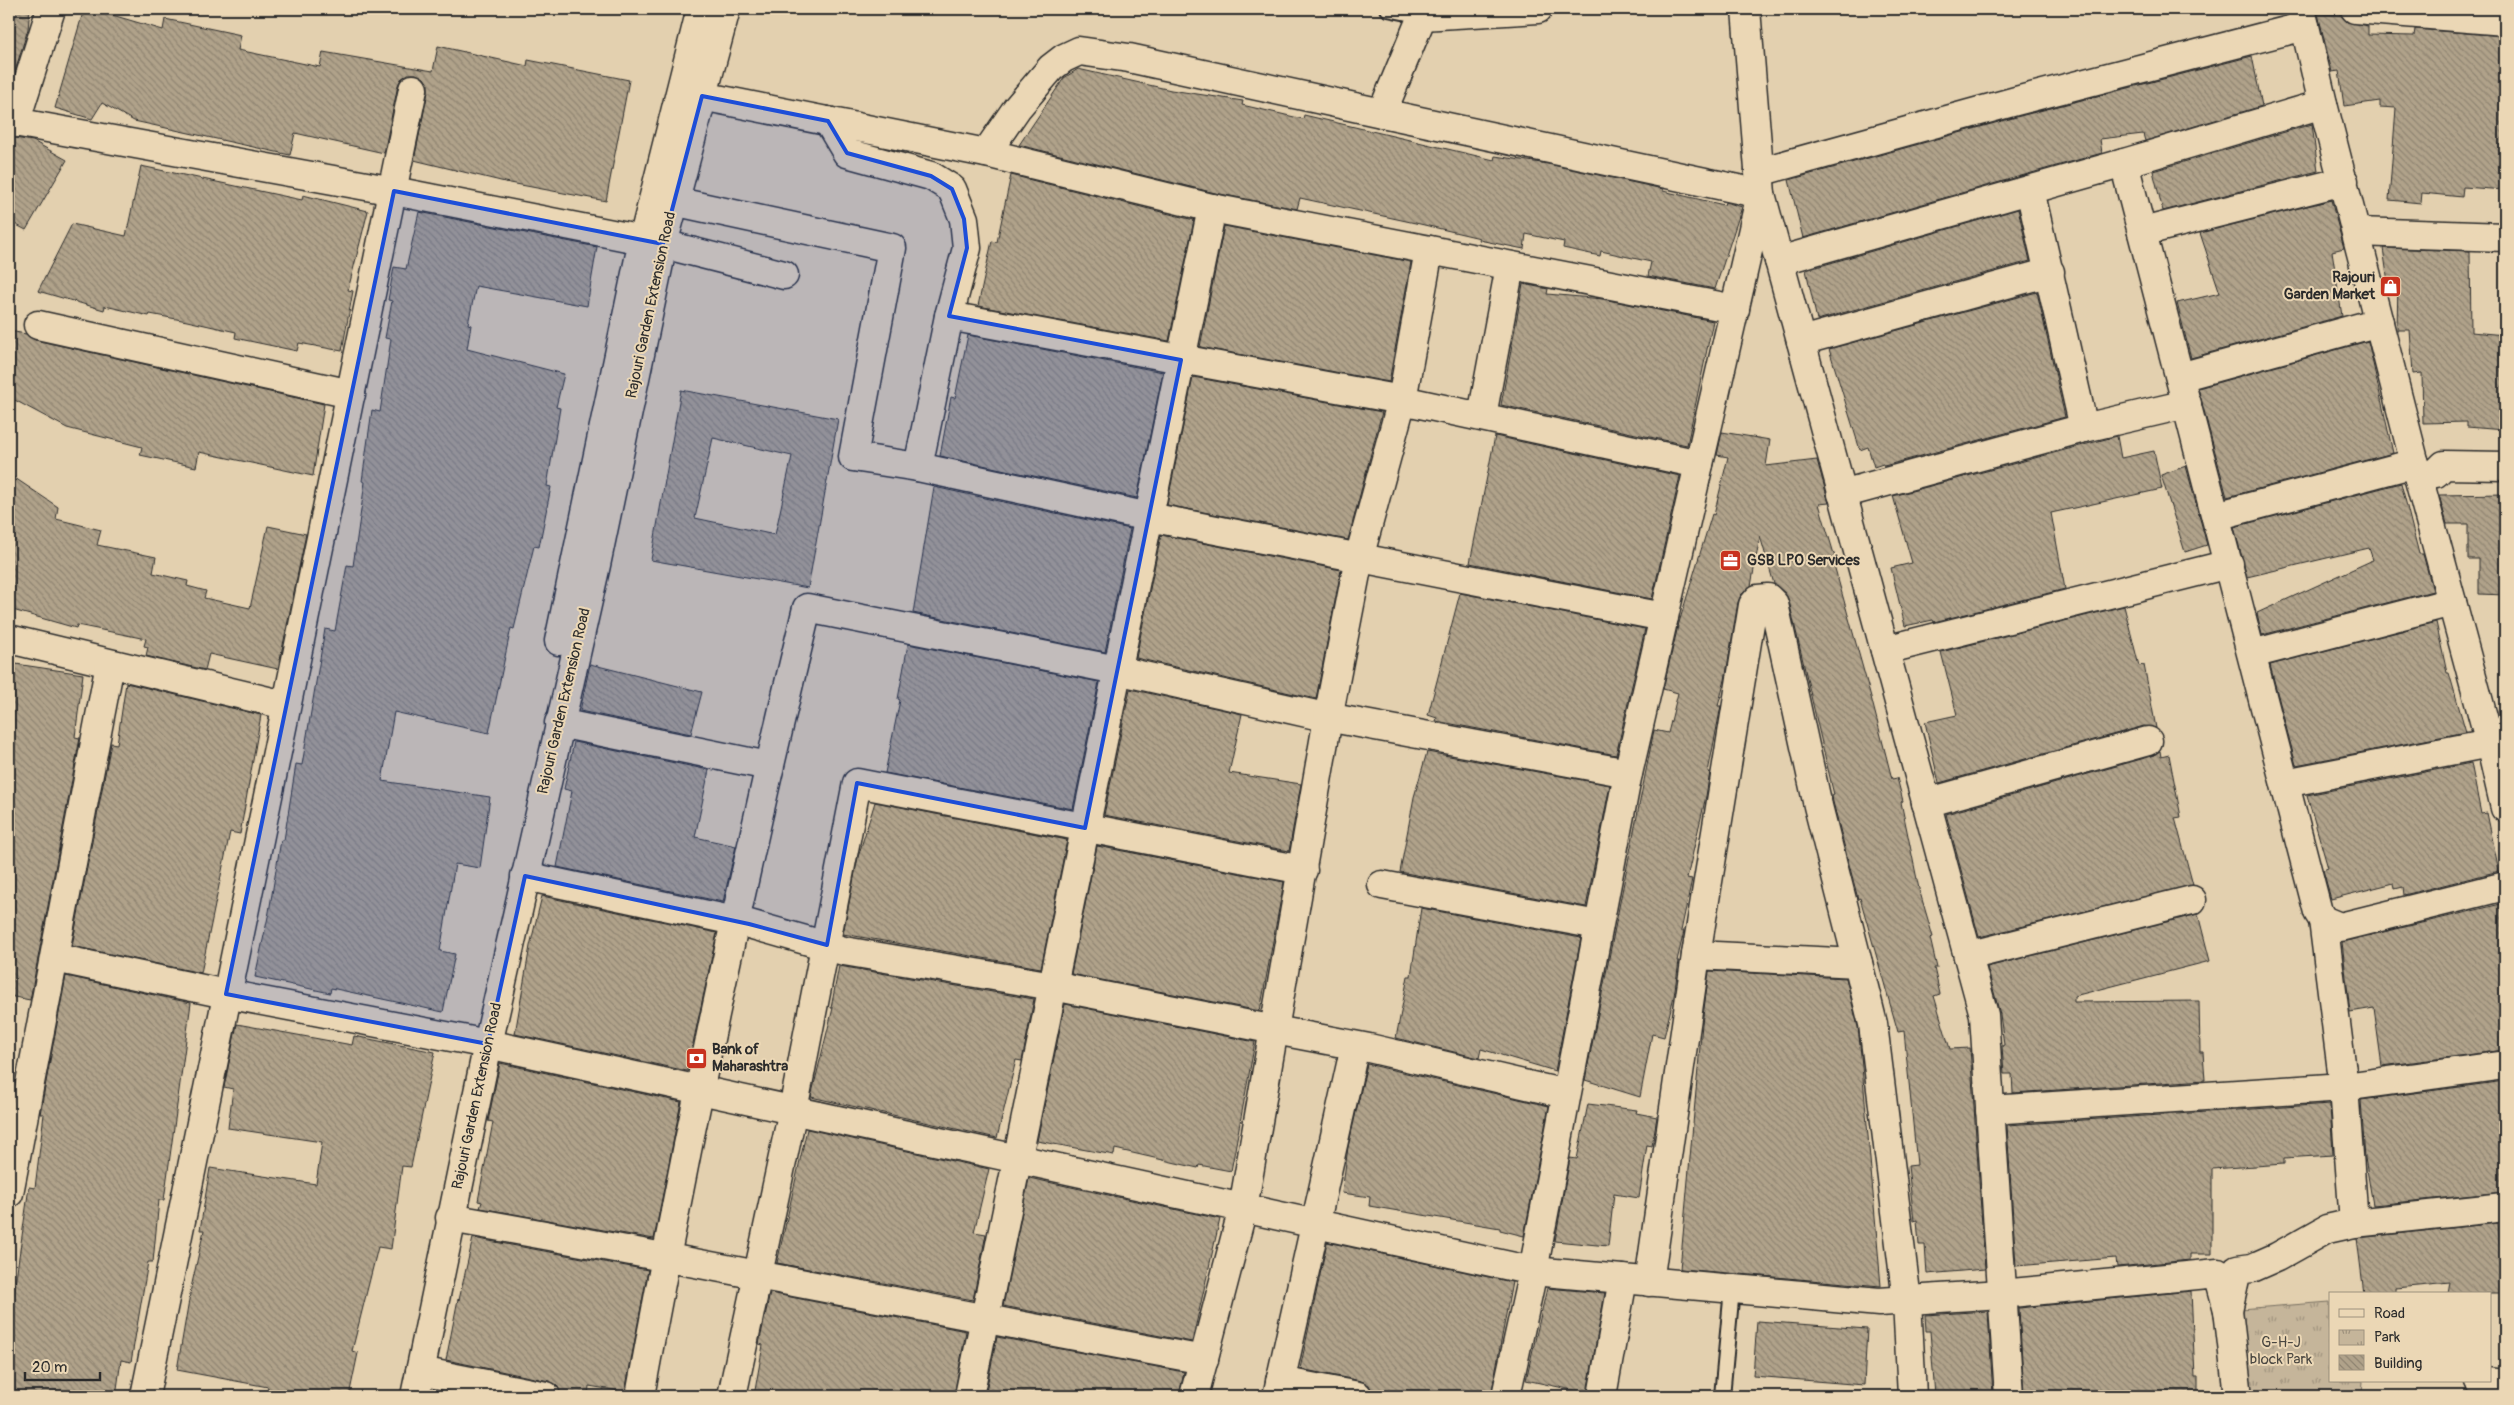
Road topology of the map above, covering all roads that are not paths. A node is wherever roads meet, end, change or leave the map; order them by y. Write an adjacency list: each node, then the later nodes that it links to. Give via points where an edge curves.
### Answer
1 (51, 9): 16 (street)
2 (701, 9): 28 (street, Rajouri Garden Extension Road)
3 (726, 9): 12 (street, Rajouri Garden Extension Road)
4 (1388, 9): 8 (lane)
5 (1538, 9): 8 (street)
6 (1746, 9): 20 (street)
7 (2355, 9): 10 (street)
8 (1424, 12): 14 (street)
9 (2303, 18): 13 (street); 20 (street, via 2016,101)
10 (2505, 21)
11 (413, 89): 22 (street)
12 (702, 96): 15 (street); 23 (street, Rajouri Garden Extension Road)
13 (2323, 104): 18 (street); 19 (street)
14 (1382, 113): 17 (street, via 1130,58 1079,51 1051,68 1017,108); 20 (street)
15 (828, 120): 17 (street); 35 (street, via 846,153 931,176 952,189 964,219 967,248)
16 (12, 122): 22 (street)
17 (986, 153): 24 (street)
18 (2124, 163): 21 (street); 25 (street)
19 (2344, 181): 25 (street); 26 (street)
20 (1760, 183): 30 (street); 34 (street)
21 (2030, 190): 30 (street); 32 (street)
22 (394, 191): 28 (street); 41 (street)
23 (673, 201): 28 (street, Rajouri Garden Extension Road); 48 (street, via 892,248 853,457)
24 (1212, 208): 29 (street); 39 (street)
25 (2142, 232): 40 (street)
26 (2357, 232): 27 (street); 36 (street)
27 (2505, 237)
28 (653, 242): 33 (street); 65 (street, Rajouri Garden Extension Road, via 596,565); 90 (street, Rajouri Garden Extension Road, via 596,470)
29 (1429, 250): 31 (street); 42 (street)
30 (1779, 261): 38 (street)
31 (1510, 266): 34 (street); 44 (street)
32 (2050, 272): 38 (street); 45 (street)
33 (784, 275)
34 (1735, 309): 46 (street)
35 (949, 316): 39 (street); 48 (street)
36 (2379, 322): 40 (street); 49 (street)
37 (38, 325): 41 (street)
38 (1801, 341): 51 (street)
39 (1181, 360): 42 (street); 53 (street)
40 (2180, 377): 43 (street)
41 (351, 394): 63 (street)
42 (1402, 400): 44 (street); 54 (street)
43 (2187, 404): 45 (street); 52 (street)
44 (1482, 416): 46 (street)
45 (2084, 428): 51 (street)
46 (1699, 464): 57 (street)
47 (2505, 466): 49 (street, via 2444,465)
48 (918, 467): 53 (street)
49 (2423, 471): 50 (street, via 2445,480); 52 (street); 56 (street)
50 (2505, 482)
51 (1842, 494): 59 (street)
52 (2216, 516): 55 (street)
53 (1149, 517): 54 (street); 62 (street)
54 (1359, 558): 57 (street); 64 (street)
55 (2229, 564): 59 (street); 60 (street)
56 (2452, 602): 60 (street); 67 (street)
57 (1664, 617): 69 (street)
58 (9, 639): 61 (street)
59 (1885, 650): 71 (street)
60 (2252, 654): 70 (street)
61 (110, 664): 63 (street); 85 (street)
62 (1117, 670): 64 (street); 68 (street, via 807,608); 73 (street)
63 (285, 705): 88 (street)
64 (1328, 718): 69 (street); 74 (street)
65 (559, 723): 68 (street); 75 (street, Rajouri Garden Extension Road)
66 (2148, 741): 71 (street)
67 (2490, 743): 70 (street); 72 (street)
68 (769, 766): 80 (street)
69 (1628, 773): 81 (street)
70 (2285, 783): 79 (street, via 2318,912)
71 (1926, 803): 84 (street)
72 (2505, 808)
73 (1085, 828): 74 (street); 82 (street, via 857,784); 87 (street)
74 (1303, 870): 89 (street)
75 (525, 876): 80 (street); 90 (street, Rajouri Garden Extension Road)
76 (1382, 885): 81 (street)
77 (2505, 886): 79 (street, via 2340,926)
78 (2192, 900): 84 (street)
79 (2323, 920): 93 (street)
80 (734, 921): 82 (street); 94 (street)
81 (1598, 925): 95 (street)
82 (827, 946): 87 (street); 96 (street)
83 (1696, 955): 86 (street); 86 (street, via 1753,605 1758,599 1768,598 1774,604 1818,806); 108 (street)
84 (1968, 956): 97 (street, via 1984,1016)
85 (55, 958): 88 (street); 99 (street)
86 (1858, 963): 111 (street, via 1873,1024)
87 (1053, 986): 89 (street); 98 (street)
88 (226, 994): 90 (street); 119 (street)
89 (1275, 1030): 91 (street); 101 (street)
90 (480, 1042): 94 (street); 102 (street, Rajouri Garden Extension Road); 120 (street, Rajouri Garden Extension Road)
91 (1355, 1046): 95 (street); 103 (street)
92 (2505, 1065): 93 (street)
93 (2344, 1087): 97 (street); 104 (street)
94 (699, 1090): 96 (street); 105 (street)
95 (1566, 1094): 106 (street)
96 (793, 1110): 98 (street); 107 (street)
97 (1990, 1110): 110 (street)
98 (1017, 1159): 101 (street); 113 (street)
99 (9, 1193)
100 (2505, 1207): 104 (street)
101 (1243, 1208): 103 (street); 114 (street)
102 (450, 1218): 105 (street); 116 (street, Rajouri Garden Extension Road)
103 (1315, 1223): 106 (street); 118 (street)
104 (2354, 1224): 112 (street, via 2327,1228 2270,1260 2237,1270)
105 (666, 1256): 107 (street); 122 (street)
106 (1533, 1271): 108 (street); 127 (street)
107 (757, 1275): 113 (street); 123 (street)
108 (1636, 1280): 109 (street); 128 (street)
109 (1732, 1289): 111 (street, via 1879,1302); 129 (lane)
110 (2001, 1294): 111 (street); 112 (street, via 2218,1273); 131 (street)
111 (1908, 1301): 130 (street)
112 (2228, 1310): 132 (street)
113 (984, 1320): 114 (street); 124 (street)
114 (1204, 1360): 125 (street)
115 (2487, 1382): 117 (street)
116 (417, 1384): 121 (street)
117 (2505, 1384)
118 (1279, 1389): 126 (street)
119 (145, 1396)
120 (400, 1396)
121 (546, 1396)
122 (640, 1396)
123 (732, 1396)
124 (969, 1396)
125 (1194, 1396)
126 (1358, 1396)
127 (1506, 1396)
128 (1602, 1396)
129 (1722, 1396)
130 (1912, 1396)
131 (2009, 1396)
132 (2238, 1396)

